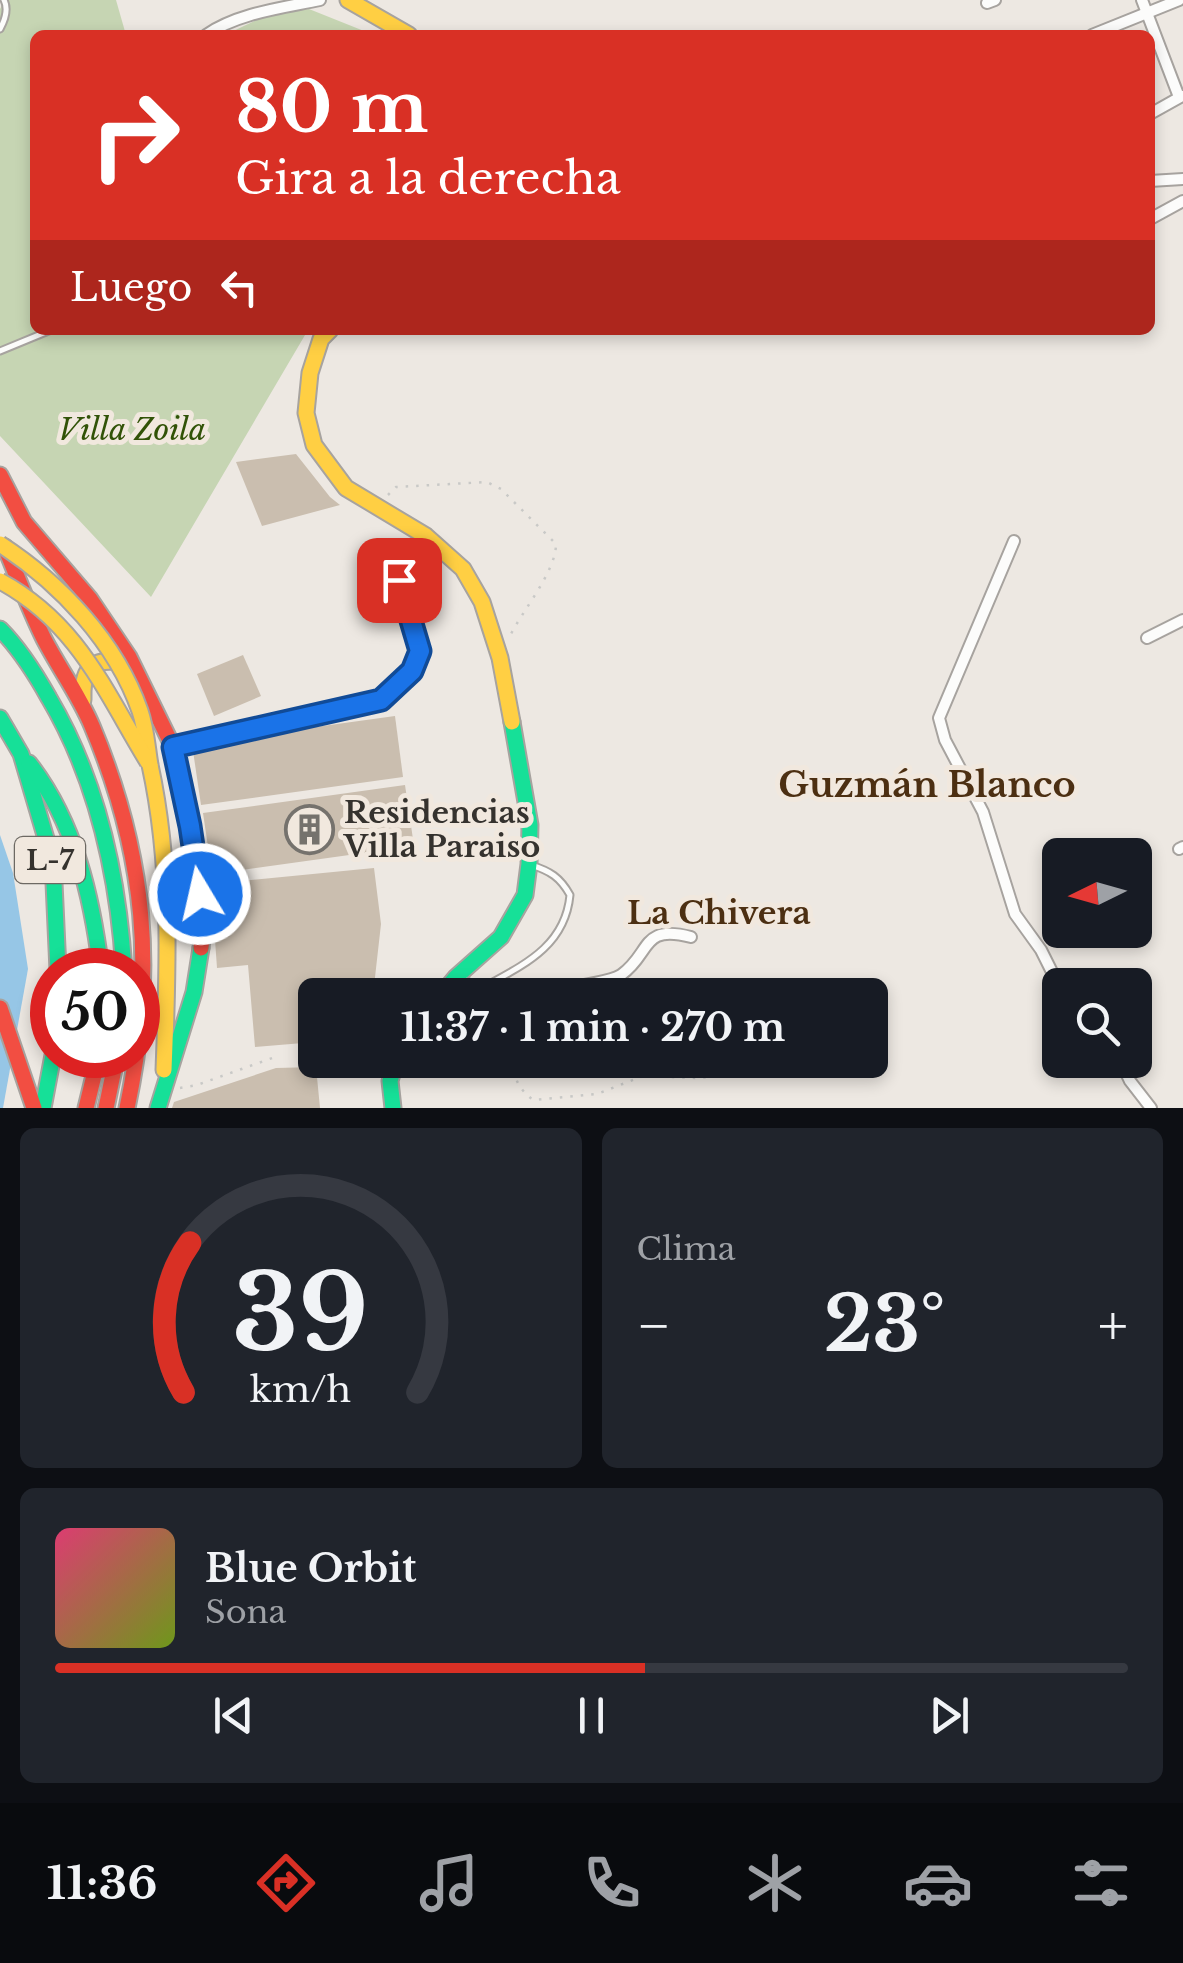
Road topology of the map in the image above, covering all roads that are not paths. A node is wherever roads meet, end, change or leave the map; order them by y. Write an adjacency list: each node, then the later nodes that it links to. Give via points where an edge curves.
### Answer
1 (4, 0): 7 (lane)
2 (320, 0): 8 (street)
3 (348, 0): 9 (main road)
4 (1142, 0): 6 (street)
5 (1179, 0): 6 (street)
6 (1146, 12): 10 (street); 11 (street)
7 (0, 29)
8 (214, 30)
9 (400, 30)
10 (1104, 30)
11 (1154, 30)
12 (1155, 34): 13 (street)
13 (1181, 96): 14 (street)
14 (1155, 111)
15 (1183, 178): 16 (street)
16 (1155, 181)
17 (1183, 201): 18 (street)
18 (1155, 217)
19 (38, 335): 21 (lane)
20 (325, 335): 37 (main road, via 310,373 306,413 314,446 346,488 426,536 463,569 482,602 500,658 530,825)
21 (0, 351)
22 (0, 474): 31 (main road, via 24,522 90,599)
23 (0, 534): 33 (main road, via 43,637)
24 (1014, 541): 42 (street, via 938,718 983,812 1015,914)
25 (0, 544): 36 (main road, bridge, via 60,590 110,653 141,712)
26 (399, 580): 34 (street, via 420,651 412,671 381,700)
27 (0, 581): 36 (main road, bridge, via 56,620)
28 (1183, 620): 30 (street)
29 (2, 631): 41 (main road, via 47,692 84,770 116,885)
30 (1147, 638)
31 (144, 685): 33 (main road, via 121,662 97,662 82,683); 34 (main road)
32 (0, 718): 35 (main road, L-7)
33 (88, 718): 57 (main road, via 126,828 139,894 143,1022)
34 (173, 747): 52 (main road, via 203,926 194,992)
35 (21, 754): 39 (main road, L-7, via 49,856); 40 (main road, via 52,794 83,872)
36 (150, 766): 52 (main road, via 168,862)
37 (529, 864): 43 (main road, via 524,895 501,938); 44 (lane, via 565,886 566,915 533,960)
38 (690, 937): 45 (street, via 670,931 658,936)
39 (57, 948)
40 (99, 948)
41 (122, 948)
42 (1050, 968)
43 (456, 977)
44 (505, 978)
45 (613, 978)
46 (0, 1008): 53 (main road)
47 (49, 1078): 54 (main road)
48 (94, 1078): 55 (main road)
49 (112, 1078): 56 (main road)
50 (391, 1078): 59 (main road)
51 (1129, 1078): 60 (street)
52 (164, 1090): 58 (main road)
53 (34, 1108)
54 (43, 1108)
55 (86, 1108)
56 (106, 1108)
57 (127, 1108)
58 (158, 1108)
59 (392, 1108)
60 (1151, 1108)

